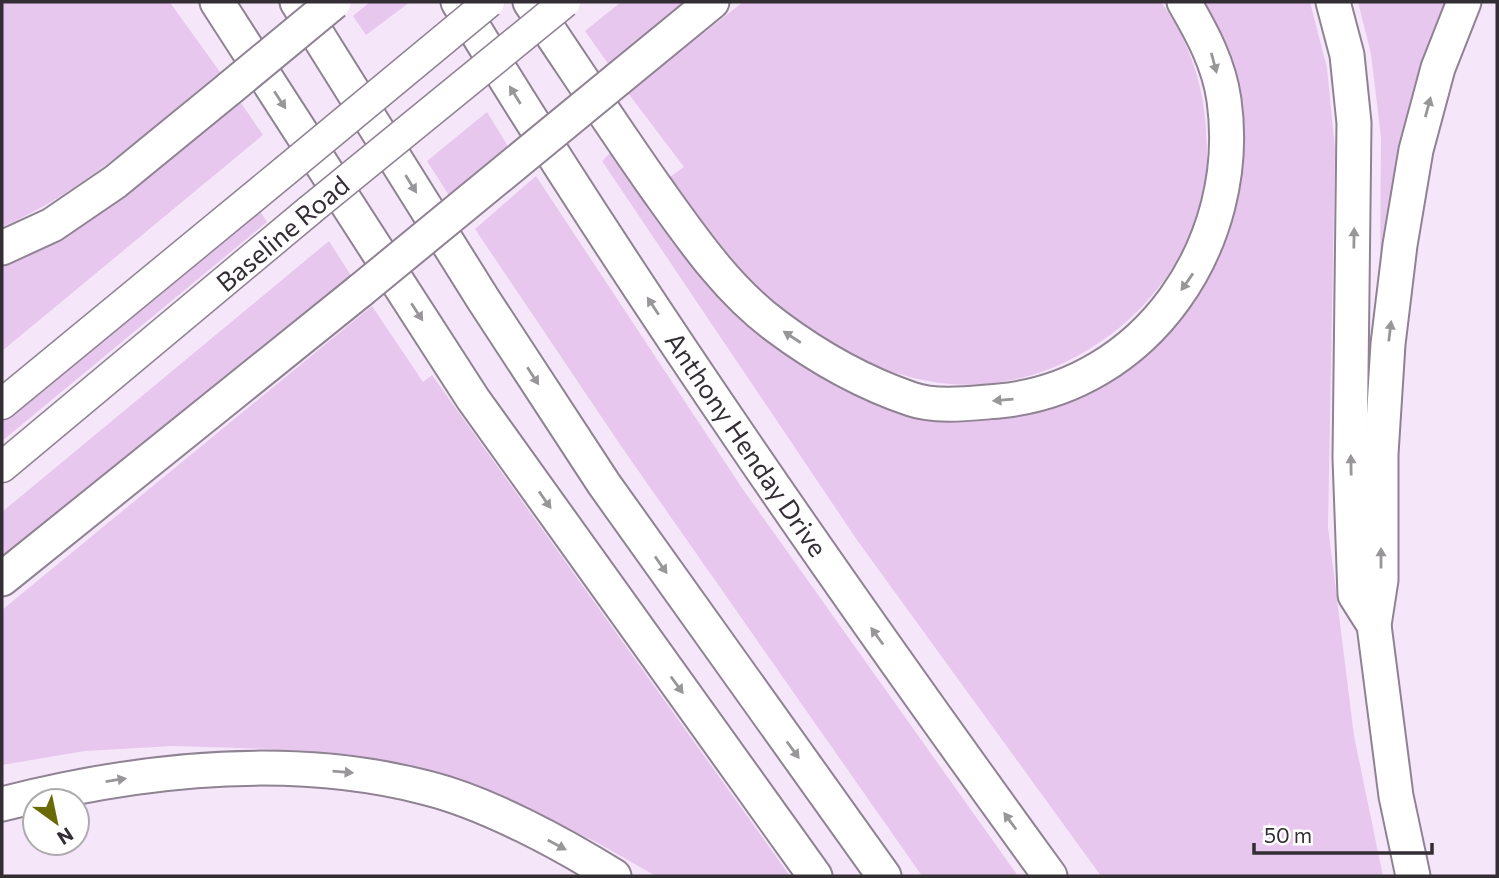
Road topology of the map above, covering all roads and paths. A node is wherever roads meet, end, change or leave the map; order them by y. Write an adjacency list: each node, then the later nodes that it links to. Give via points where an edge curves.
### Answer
1 (217, 2): 19 (highway, one-way to 19, via 473,399)
2 (298, 2): 20 (highway, one-way to 20, via 604,484)
3 (334, 2): 12 (highway, bridge, via 115,182 52,225)
4 (458, 2): 21 (highway, Anthony Henday Drive, one-way to 4, via 807,536)
5 (489, 2): 13 (main road, Baseline Road, bridge)
6 (530, 2): 9 (highway, one-way to 6, via 1210,47 1224,99 1226,162 1215,220 1194,273 1159,321 1098,370 1029,398 969,404 914,401 859,377 774,325 695,244)
7 (565, 2): 14 (main road, Baseline Road, bridge)
8 (712, 2): 15 (highway, bridge)
9 (1184, 2)
10 (1333, 2): 16 (highway, one-way to 10, via 1354,595 1350,458 1354,123 1347,55)
11 (1464, 2): 16 (highway, one-way to 11, via 1381,580 1386,371 1400,245 1416,149 1438,68)
12 (2, 248)
13 (2, 404)
14 (2, 467)
15 (2, 579)
16 (1374, 625): 22 (highway, via 1396,796)
17 (2, 804): 18 (highway, one-way to 18, via 152,774 259,767 350,772 429,788 510,820)
18 (614, 876)
19 (815, 876)
20 (884, 876)
21 (1050, 876)
22 (1413, 876)

